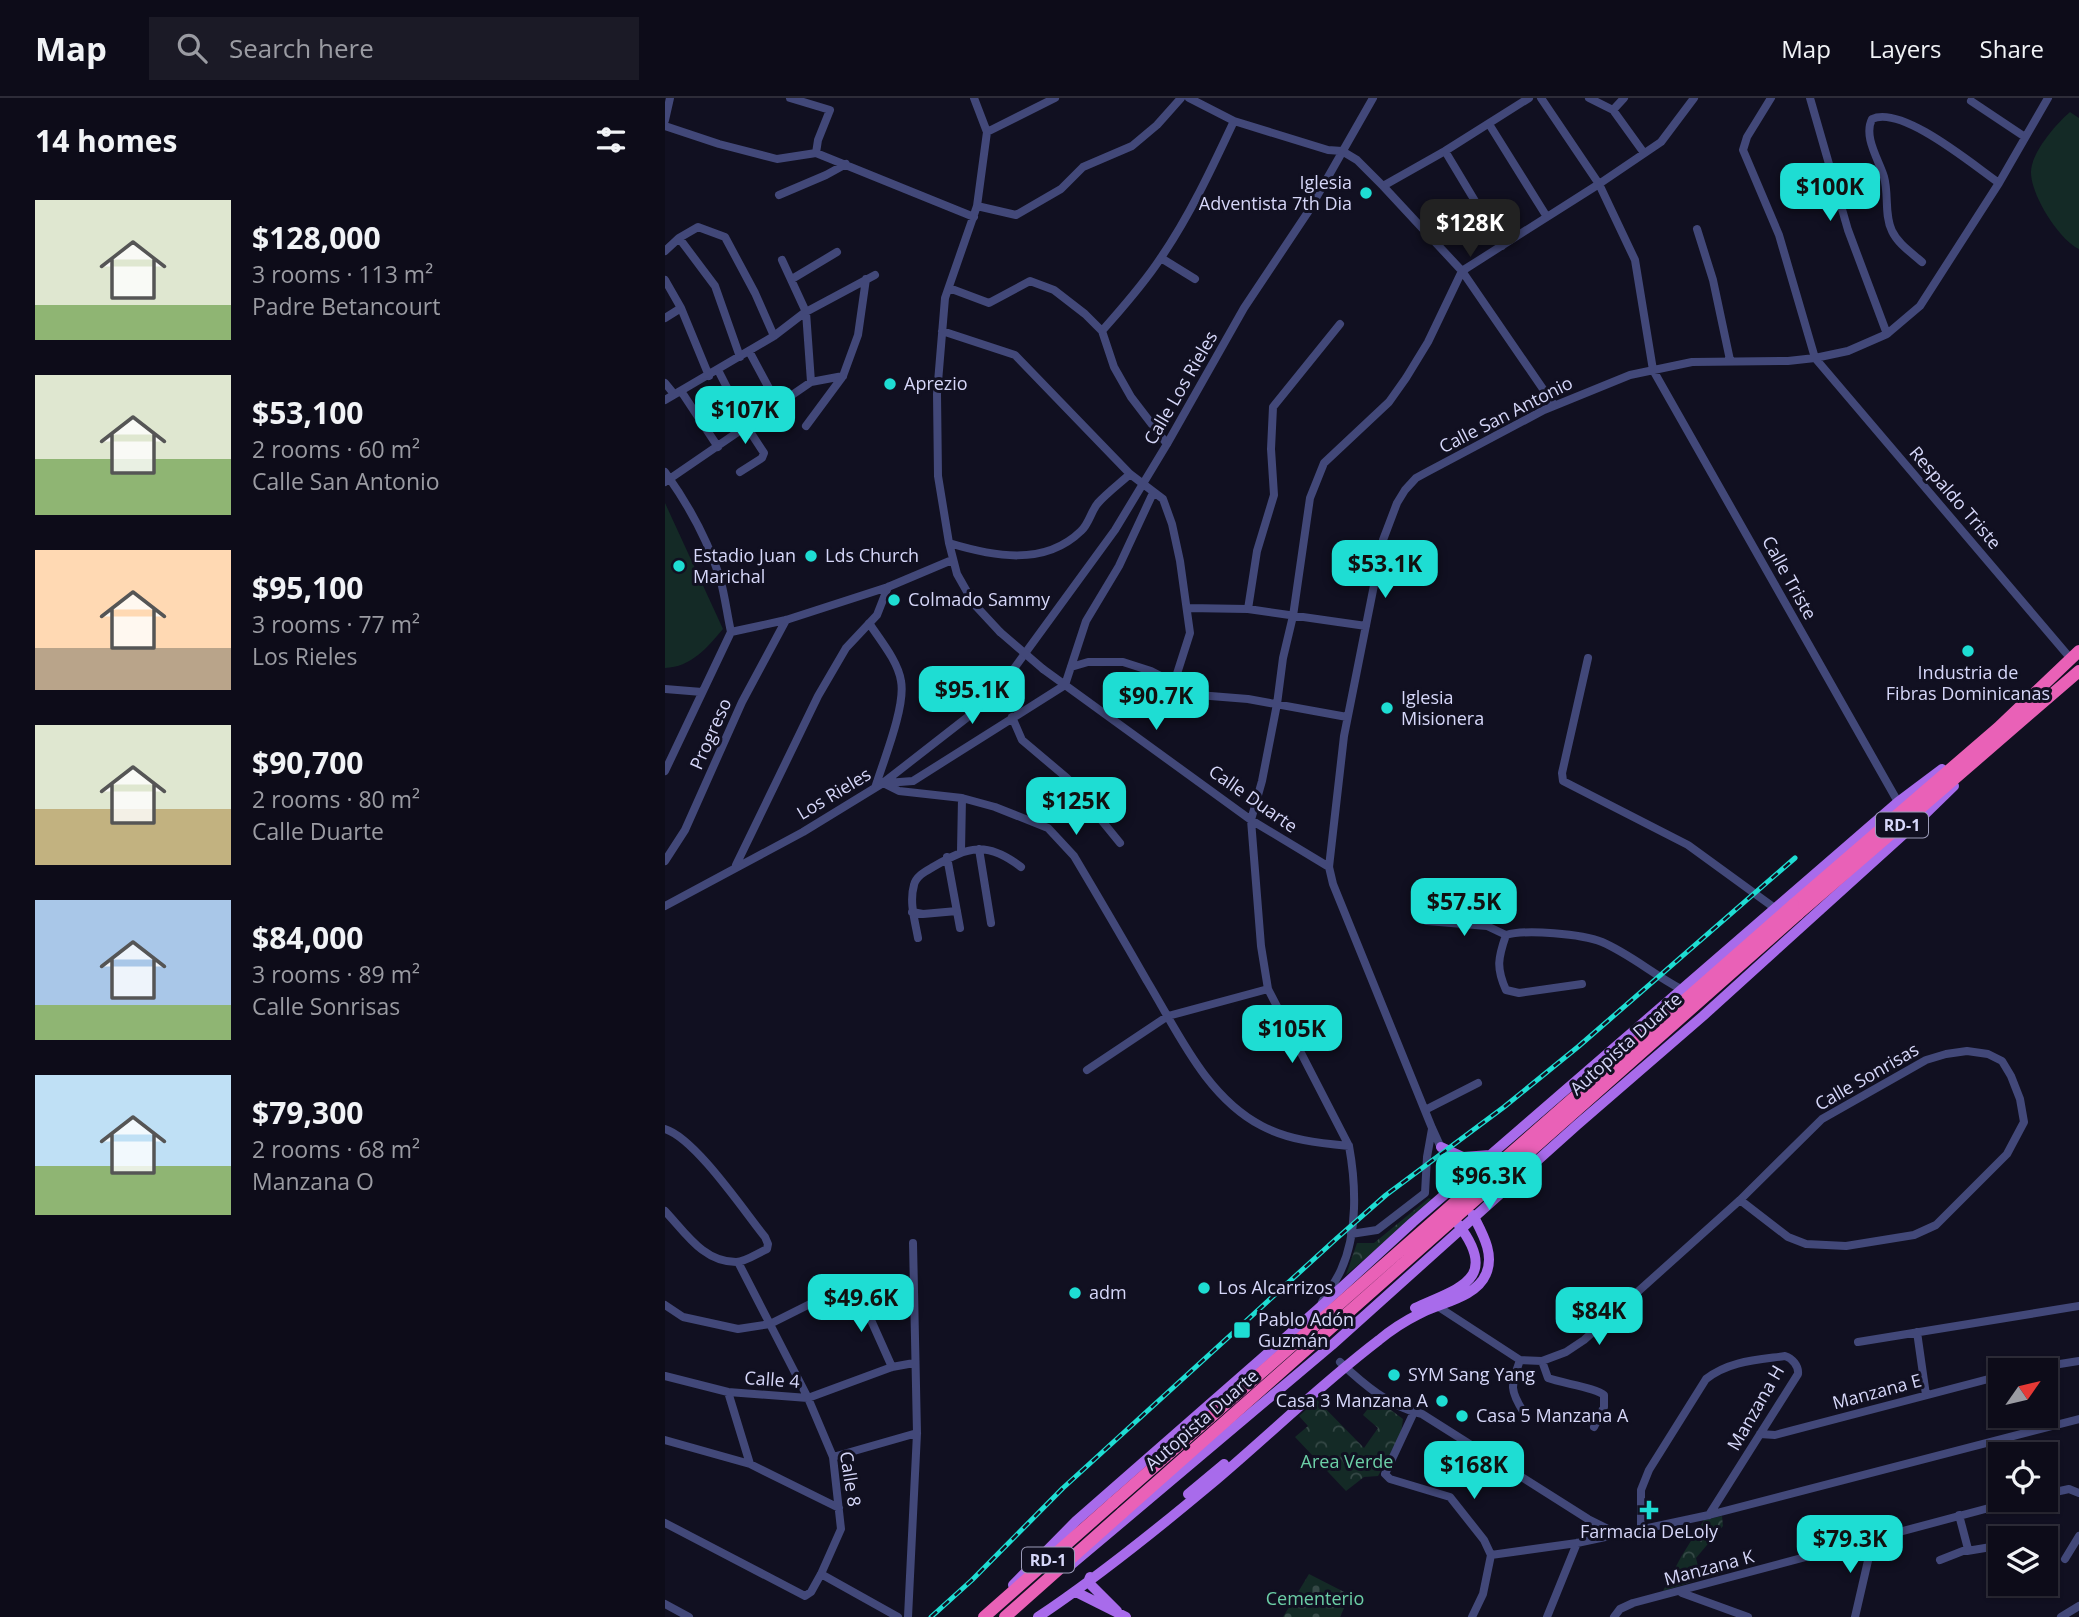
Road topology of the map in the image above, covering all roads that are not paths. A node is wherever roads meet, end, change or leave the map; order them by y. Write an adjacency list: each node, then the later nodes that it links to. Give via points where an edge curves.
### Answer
1 (670, 98): 19 (street)
2 (790, 98): 27 (street, via 830,110)
3 (974, 98): 23 (street, Calle Duarte)
4 (1055, 98): 23 (street)
5 (1181, 98): 34 (street, via 1132,146 1083,167 1061,189 1016,215)
6 (1189, 98): 20 (street)
7 (1373, 98): 25 (street, Calle Los Rieles)
8 (1529, 98): 16 (street)
9 (1541, 98): 31 (street)
10 (1589, 98): 18 (street)
11 (1623, 98): 18 (street)
12 (1694, 98): 28 (street, via 1661,142)
13 (1771, 98): 60 (street, via 1743,150 1779,235)
14 (1810, 98): 56 (street, via 1847,230)
15 (2048, 98): 24 (street, Calle San Antonio)
16 (1517, 101): 21 (street)
17 (1971, 101): 24 (street)
18 (1613, 110): 28 (street)
19 (665, 120)
20 (1234, 121): 25 (street, via 1328,150); 42 (street)
21 (1489, 124): 26 (street); 36 (street)
22 (665, 126): 27 (street, via 777,159)
23 (987, 132): 34 (street, Calle Duarte)
24 (2025, 137): 30 (street, Calle San Antonio)
25 (1342, 150): 32 (street); 74 (street, Calle Los Rieles)
26 (1445, 151): 32 (street); 39 (street)
27 (816, 153): 29 (street)
28 (1644, 153): 31 (street)
29 (846, 164): 33 (street); 35 (street)
30 (1999, 183): 44 (street, via 1907,122 1881,117 1872,120 1868,127 1886,183 1889,223 1895,237); 56 (street, Calle San Antonio, via 1920,306)
31 (1599, 184): 36 (street); 63 (street, via 1635,260)
32 (1383, 186): 45 (street)
33 (779, 195)
34 (977, 206): 35 (street, Calle Duarte)
35 (974, 217): 49 (street, Calle Duarte)
36 (1547, 217): 39 (street)
37 (1697, 229): 61 (street)
38 (679, 238): 40 (street); 57 (street, via 698,227 725,237); 59 (street, via 715,286)
39 (1502, 246): 45 (street)
40 (665, 251)
41 (837, 252): 46 (street)
42 (1161, 258): 47 (street); 55 (street)
43 (782, 260): 46 (street)
44 (1922, 262)
45 (1462, 271): 71 (street); 87 (street, via 1428,342 1389,402 1324,463 1310,498)
46 (792, 279): 51 (street)
47 (1195, 279)
48 (665, 280): 50 (street)
49 (949, 288): 54 (street, Calle Duarte); 55 (street, via 989,303 1030,281 1054,290)
50 (681, 308): 52 (street); 64 (street)
51 (806, 312): 57 (street); 65 (street, via 871,277 858,335); 66 (street)
52 (665, 318)
53 (1340, 324): 86 (street, via 1273,407 1274,495 1257,551)
54 (942, 331): 78 (street, via 1015,355); 82 (street, Calle Duarte, via 938,476)
55 (1102, 331): 74 (street, via 1119,377)
56 (1887, 334): 60 (street, Calle San Antonio, via 1848,351)
57 (774, 336): 58 (street)
58 (749, 351): 59 (street); 70 (street)
59 (740, 356): 62 (street)
60 (1815, 358): 61 (street, Calle San Antonio); 92 (street, Respaldo Triste)
61 (1730, 360): 63 (street, Calle San Antonio)
62 (718, 370): 64 (street); 73 (street)
63 (1653, 370): 71 (street, Calle San Antonio); 108 (street, Calle Triste)
64 (709, 376): 68 (street)
65 (842, 376): 66 (street); 72 (street)
66 (811, 382): 70 (street)
67 (665, 383): 68 (street)
68 (678, 393): 69 (street); 75 (street)
69 (665, 400)
70 (778, 405): 73 (street)
71 (1555, 405): 90 (street, Calle San Antonio, via 1416,478 1405,490 1383,540)
72 (806, 426)
73 (747, 427): 75 (street); 77 (street, via 764,453)
74 (1167, 444): 80 (street, Calle Los Rieles)
75 (718, 447): 79 (street)
76 (665, 472): 79 (street)
77 (740, 472)
78 (1130, 474): 80 (street); 82 (street, via 1097,504 1083,531 1056,549 1018,557)
79 (668, 481): 91 (street, via 711,552)
80 (1143, 484): 81 (street); 97 (street, Calle Los Rieles)
81 (1153, 493): 85 (street, via 1164,499 1172,524); 94 (street, via 1119,566 1086,621)
82 (949, 543): 83 (street, Calle Duarte)
83 (952, 560): 84 (street); 98 (street, Calle Duarte, bridge, via 974,604 1000,632)
84 (888, 587): 88 (street); 89 (street)
85 (1187, 608): 86 (street); 96 (street, via 1190,633)
86 (1248, 609): 87 (street)
87 (1293, 616): 90 (street); 101 (street)
88 (786, 620): 91 (street); 114 (street, Progreso, via 742,702 685,830)
89 (869, 623): 106 (street, via 901,679 902,696); 115 (street, via 846,648 818,696)
90 (1366, 626): 103 (street, Calle San Antonio)
91 (731, 632): 100 (street)
92 (2075, 655): 104 (highway, RD-1)
93 (1588, 658): 119 (street, via 1563,781 1688,845)
94 (1071, 667): 96 (street, via 1123,662); 98 (street)
95 (2079, 671): 104 (highway, RD-1)
96 (1174, 683): 101 (street, via 1198,695)
97 (1002, 685): 106 (street, Los Rieles)
98 (1065, 685): 102 (street); 109 (street, Calle Duarte)
99 (665, 689): 100 (street)
100 (702, 692): 105 (street)
101 (1277, 704): 103 (street); 109 (street)
102 (1012, 717): 106 (street, via 913,781); 110 (street, via 1022,740 1067,778)
103 (1347, 717): 117 (street, Calle San Antonio)
104 (2001, 732): 108 (main road); 120 (highway, RD-1); 136 (main road, via 1915,824)
105 (665, 771)
106 (879, 786): 107 (street); 115 (street, Los Rieles)
107 (962, 799): 112 (street); 131 (street, via 1048,828 1074,856)
108 (1898, 802): 119 (main road)
109 (1251, 820): 117 (street, Calle Duarte); 129 (street)
110 (1120, 843)
111 (979, 849): 112 (street); 116 (street, via 1005,854); 124 (street)
112 (961, 851): 113 (street)
113 (947, 857): 121 (street); 122 (street, via 919,876)
114 (665, 861)
115 (736, 866): 118 (street, Los Rieles)
116 (1021, 867)
117 (1329, 867): 135 (street)
118 (665, 906)
119 (1776, 909): 130 (main road)
120 (1796, 910): 212 (highway, Autopista Duarte / RD-1, bridge); 213 (highway, Autopista Duarte / RD-1, bridge)
121 (957, 911): 122 (street); 125 (street)
122 (912, 912): 127 (street)
123 (1427, 921): 126 (street, via 1487,926)
124 (991, 923)
125 (960, 928)
126 (1506, 935): 128 (street, via 1499,957 1499,974 1506,990 1519,993); 130 (street, via 1554,933 1601,941)
127 (918, 938)
128 (1582, 984)
129 (1268, 989): 131 (street); 139 (street)
130 (1681, 989): 134 (main road)
131 (1168, 1016): 132 (street); 139 (street, via 1198,1066 1233,1106 1284,1135)
132 (1087, 1070)
133 (1478, 1083): 135 (street)
134 (1557, 1097): 136 (main road, via 1549,1114 1552,1125 1562,1130); 141 (main road)
135 (1425, 1110): 137 (street)
136 (1577, 1125): 146 (main road)
137 (1432, 1128): 140 (street); 143 (street)
138 (665, 1129): 154 (street, via 684,1139 765,1237 767,1249)
139 (1349, 1146): 151 (street, via 1355,1174)
140 (1441, 1147): 141 (main road, via 1459,1156); 142 (street)
141 (1490, 1155): 142 (main road)
142 (1458, 1183): 144 (main road); 147 (main road)
143 (1425, 1192): 144 (street); 151 (street, via 1377,1230)
144 (1439, 1199): 147 (main road); 150 (main road); 153 (main road)
145 (1740, 1200): 145 (street, Calle Sonrisas, via 1822,1119 1926,1060 1967,1051 1988,1054 2002,1061 2011,1076 2024,1122 2007,1154 1935,1225 1914,1235 1846,1246 1806,1244 1788,1237); 164 (street, Calle Sonrisas, via 1584,1340)
146 (1491, 1205): 147 (main road); 149 (main road)
147 (1469, 1208): 149 (main road)
148 (665, 1210): 154 (street, via 701,1251)
149 (1475, 1219): 150 (main road); 156 (main road, via 1490,1254 1486,1274 1470,1291)
150 (1462, 1229): 155 (main road); 156 (main road, via 1474,1252 1473,1274)
151 (1351, 1234): 159 (street, via 1341,1271)
152 (913, 1243): 166 (street)
153 (1382, 1250): 155 (main road, via 1393,1247 1411,1268); 159 (main road)
154 (738, 1262): 160 (street, Calle 8)
155 (1409, 1277): 213 (main road, via 1095,1546)
156 (1434, 1304): 163 (street); 167 (main road, via 1385,1326)
157 (665, 1305): 160 (street, via 683,1317 738,1329)
158 (2079, 1306): 161 (street)
159 (1318, 1309): 212 (main road, via 1076,1521)
160 (770, 1324): 169 (street, via 852,1285); 174 (street, Calle 8)
161 (1917, 1332): 162 (street); 173 (street)
162 (1858, 1342)
163 (1520, 1360): 164 (street, Calle Sonrisas); 176 (street, via 1511,1391)
164 (1542, 1361): 178 (street, via 1548,1378 1604,1395 1604,1407)
165 (2079, 1361): 168 (street)
166 (914, 1363): 169 (street, Calle 4); 179 (street)
167 (1342, 1364): 175 (street, via 1398,1407); 201 (main road, via 1211,1484); 203 (main road)
168 (2058, 1364)
169 (892, 1367): 174 (street, Calle 4)
170 (665, 1376): 172 (street, Calle 4)
171 (1988, 1379): 173 (street, Manzana E)
172 (728, 1392): 174 (street, Calle 4); 183 (street)
173 (1926, 1395): 180 (street, Manzana E, via 1775,1435)
174 (809, 1398): 182 (street, Calle 8)
175 (1414, 1412): 192 (street); 198 (street, via 1385,1474 1450,1497)
176 (1524, 1413)
177 (2079, 1419): 188 (street)
178 (1594, 1427)
179 (916, 1433): 182 (street); 211 (street)
180 (1761, 1434): 188 (street, Manzana H); 191 (street, Manzana H, via 1798,1374 1789,1357 1734,1363 1706,1378 1649,1470 1641,1490)
181 (665, 1440): 183 (street)
182 (833, 1457): 186 (street, Calle 8)
183 (750, 1464): 186 (street)
184 (2058, 1491): 185 (street)
185 (2079, 1493)
186 (839, 1508): 202 (street, Calle 8, via 841,1529)
187 (1988, 1508): 189 (street, Manzana K)
188 (1709, 1515): 191 (street)
189 (1959, 1516): 194 (street, Manzana K); 197 (street)
190 (665, 1524): 202 (street, Calle 8, via 805,1597)
191 (1641, 1528): 192 (street)
192 (1616, 1533): 195 (street)
193 (2079, 1536): 199 (street)
194 (1873, 1539): 205 (street, Manzana K); 220 (street)
195 (1577, 1542): 198 (street); 217 (street)
196 (1988, 1548): 197 (street)
197 (1967, 1551): 200 (street)
198 (1491, 1555): 216 (street, via 1483,1594)
199 (2065, 1559)
200 (1940, 1560)
201 (1105, 1569): 203 (main road); 208 (main road, via 1103,1588)
202 (821, 1574): 210 (street)
203 (1088, 1582): 204 (main road); 208 (main road)
204 (1076, 1592): 208 (main road); 214 (main road); 215 (street)
205 (1681, 1592): 218 (street, Manzana K, via 1633,1603); 219 (street)
206 (665, 1604): 209 (street)
207 (2079, 1606): 221 (street)
208 (1122, 1614)
209 (689, 1617)
210 (898, 1617)
211 (908, 1617)
212 (982, 1617)
213 (1005, 1617)
214 (1038, 1617)
215 (1048, 1617)
216 (1472, 1617)
217 (1547, 1617)
218 (1613, 1617)
219 (1748, 1617)
220 (1855, 1617)
221 (2061, 1617)

